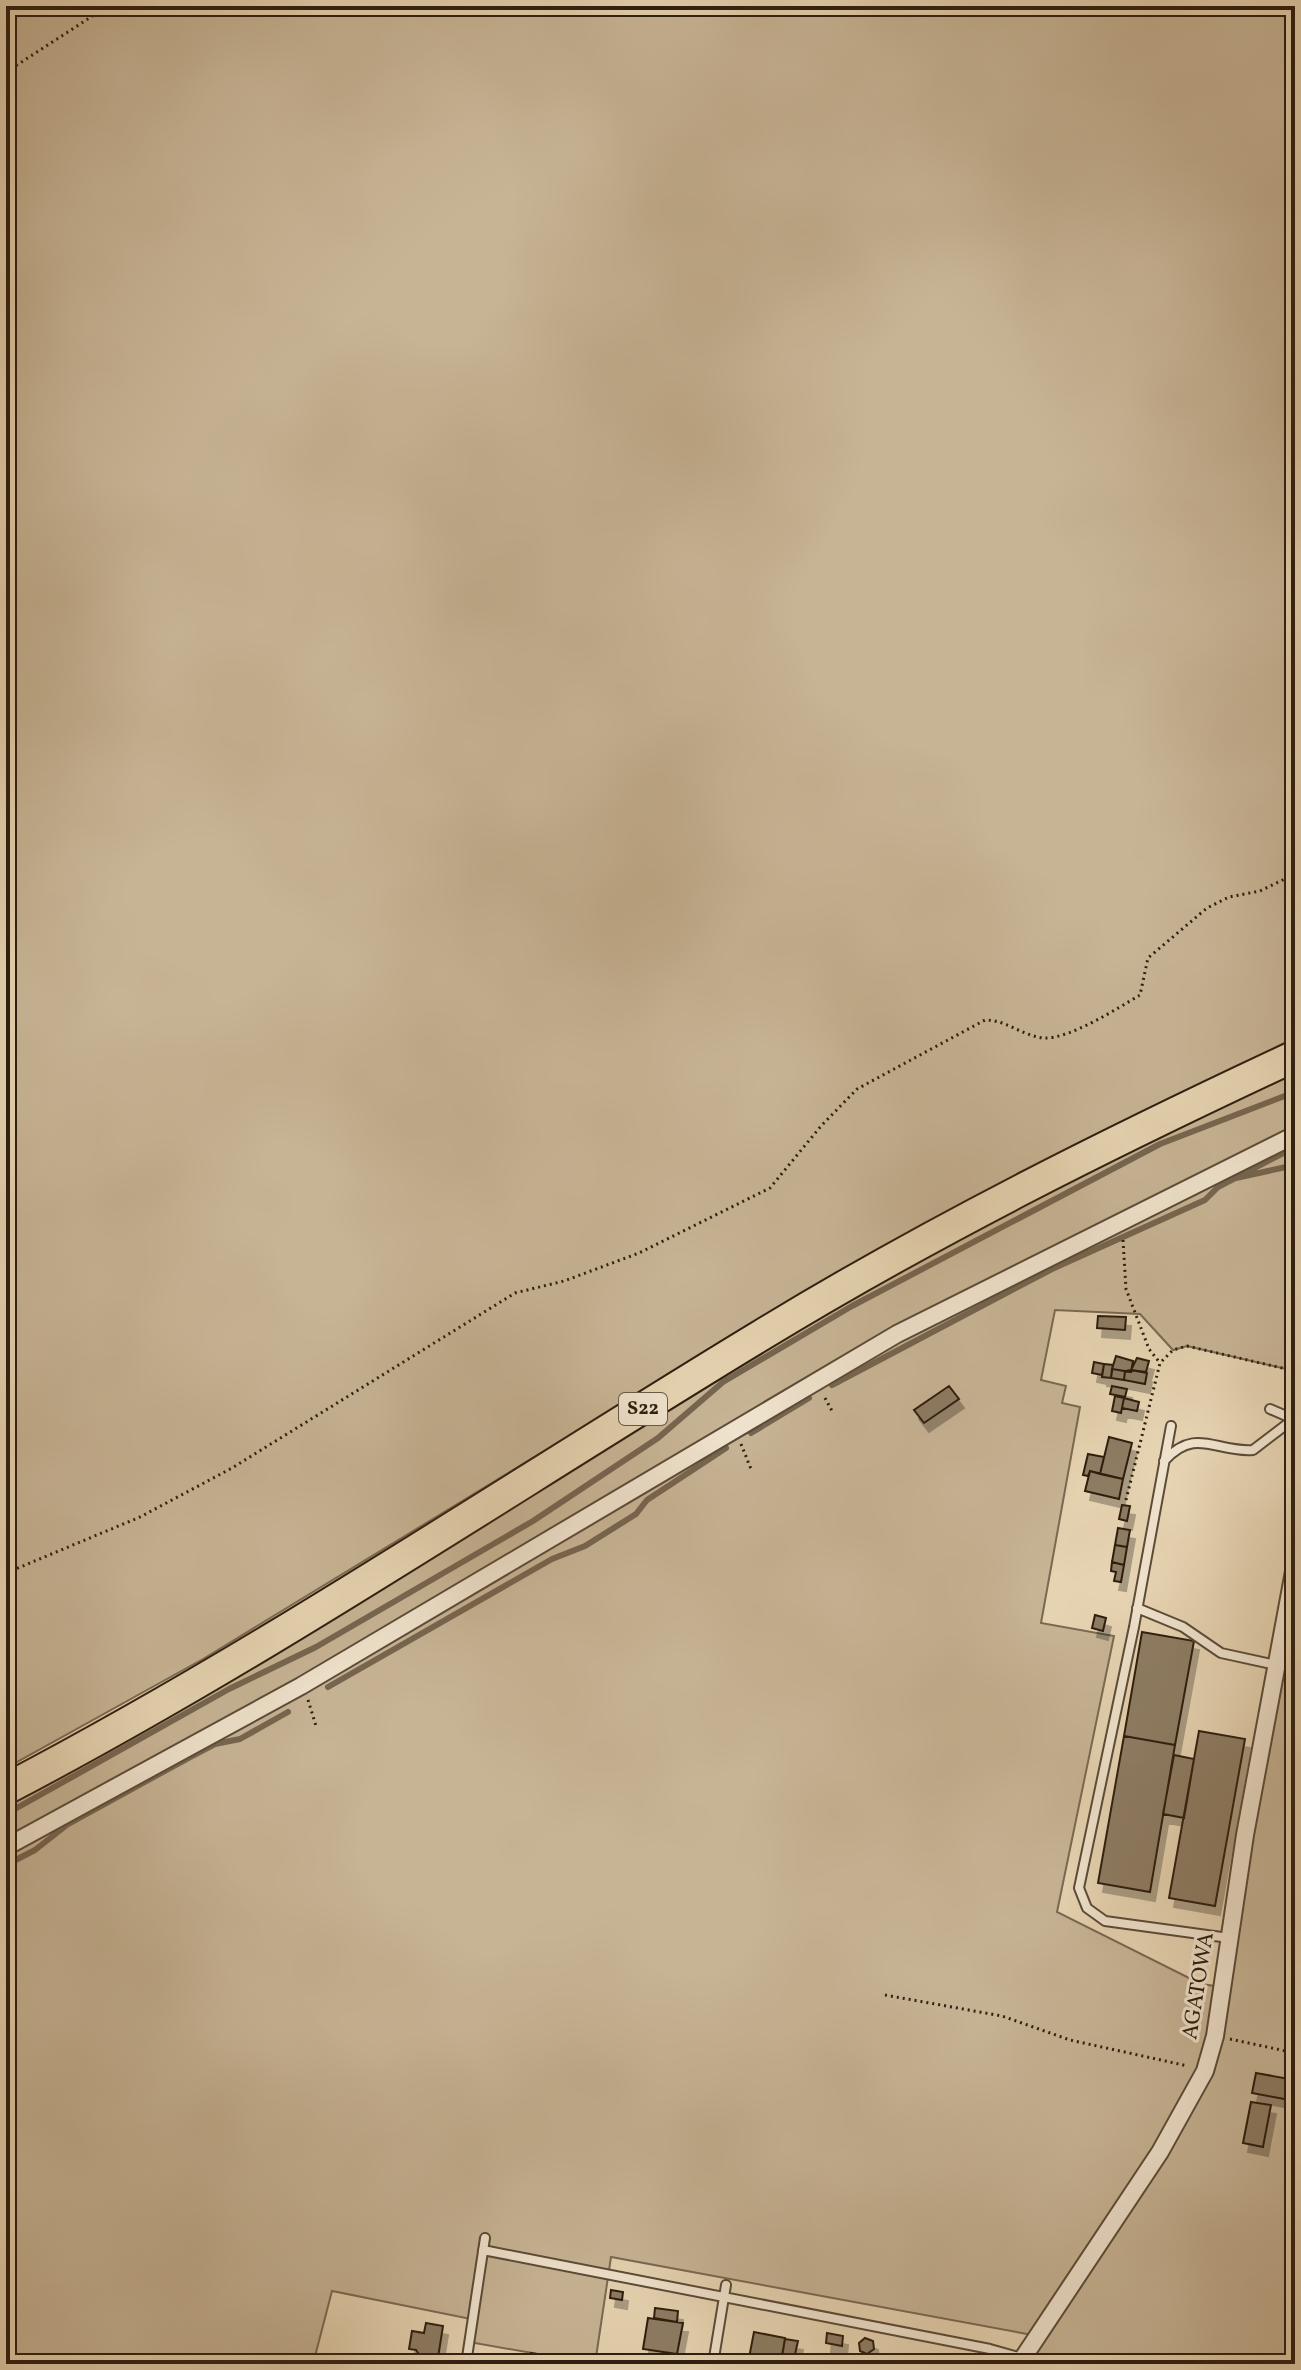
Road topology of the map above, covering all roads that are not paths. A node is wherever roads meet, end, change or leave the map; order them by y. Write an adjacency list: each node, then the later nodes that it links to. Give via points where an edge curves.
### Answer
1 (1295, 1056): 10 (highway, S22, via 1087,1155 775,1326 321,1610)
2 (1295, 1135): 11 (street, via 897,1334 301,1686)
3 (1270, 1409): 4 (lane)
4 (1293, 1418): 6 (lane, via 1253,1450 1192,1442)
5 (1171, 1426): 6 (lane)
6 (1163, 1461): 8 (lane)
7 (1295, 1566): 9 (street, AGATOWA)
8 (1137, 1608): 9 (lane, via 1183,1627 1221,1653); 12 (lane, via 1081,1865 1080,1896 1105,1921)
9 (1277, 1665): 12 (street, AGATOWA)
10 (6, 1789)
11 (6, 1847)
12 (1229, 1938): 17 (street, AGATOWA, via 1205,2071 1160,2152)
13 (485, 2238): 14 (lane)
14 (483, 2250): 16 (lane); 18 (lane)
15 (726, 2285): 16 (lane)
16 (724, 2297): 17 (lane, via 990,2349); 19 (lane)
17 (1021, 2361)
18 (466, 2364)
19 (713, 2364)

